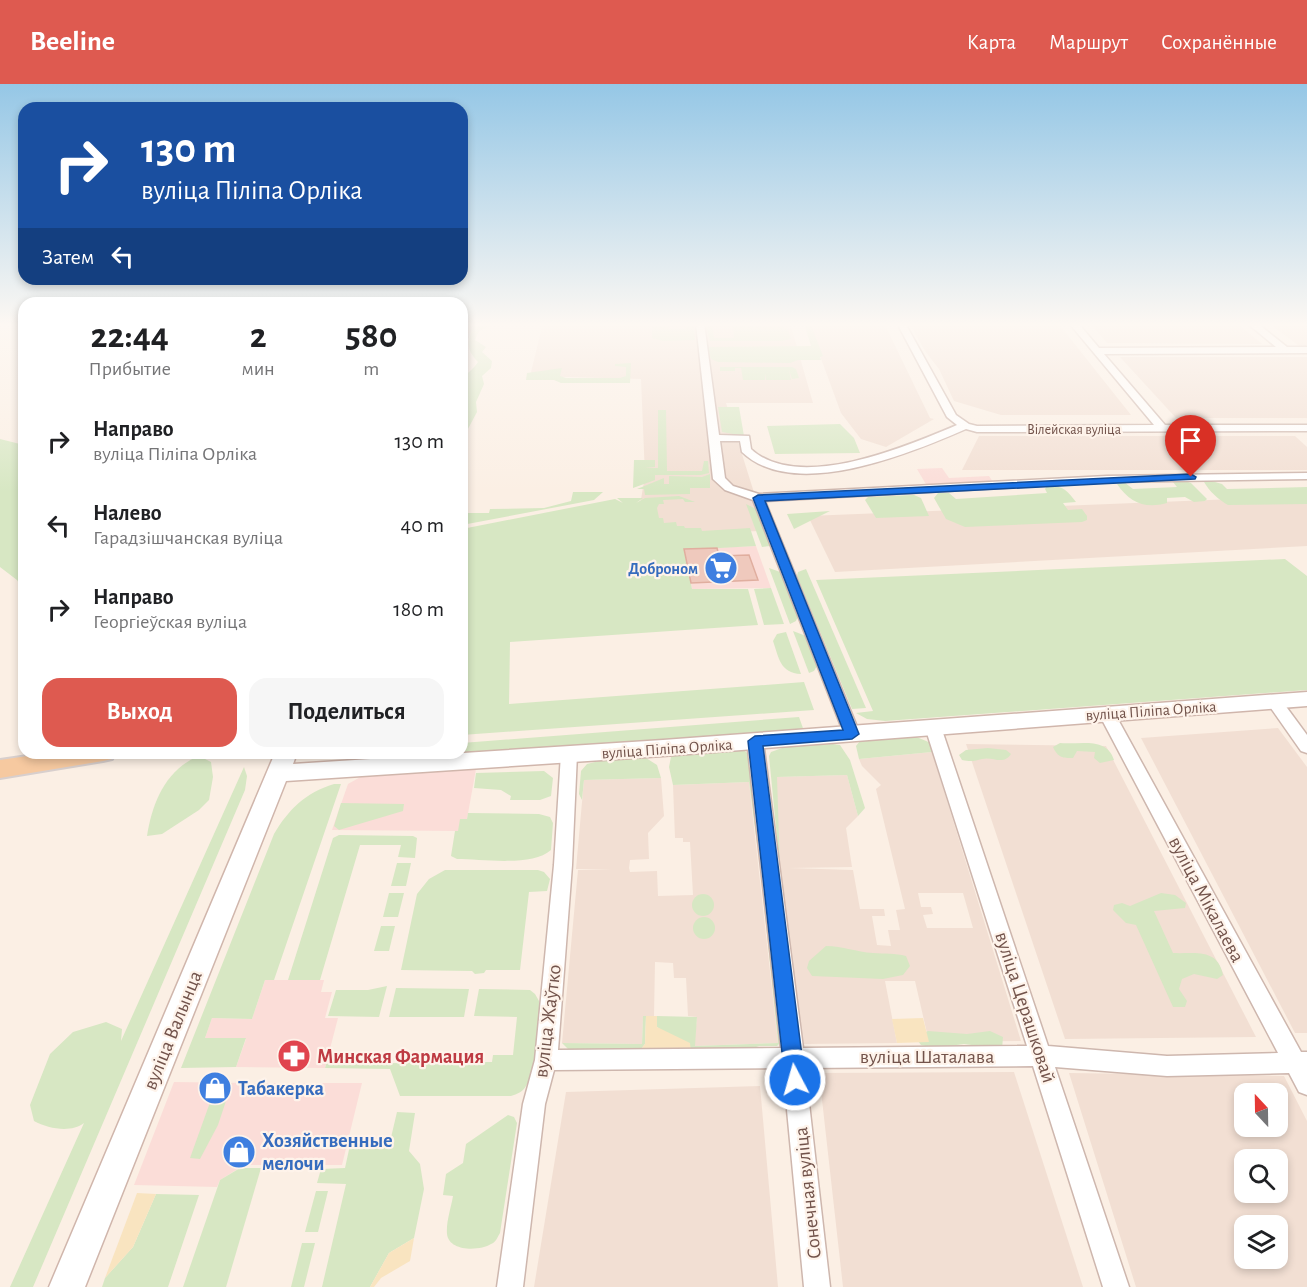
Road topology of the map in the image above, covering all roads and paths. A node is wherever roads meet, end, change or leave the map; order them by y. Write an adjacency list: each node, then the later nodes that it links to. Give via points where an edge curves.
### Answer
1 (707, 379): 7 (street)
2 (931, 379): 4 (street, via 952,417)
3 (1120, 379): 5 (street)
4 (965, 426): 5 (street, Вілейская вуліца, via 984,430); 7 (street, via 889,457 843,468 804,471 760,462 746,450 745,438)
5 (1162, 428): 6 (street, Вілейская вуліца)
6 (1307, 428)
7 (715, 438): 9 (street, via 721,482)
8 (1307, 476): 9 (street, via 1107,479)
9 (758, 498): 14 (street)
10 (1307, 699): 11 (street, вуліца Піліпа Орліка)
11 (1274, 701): 12 (street, вуліца Піліпа Орліка); 16 (street)
12 (1107, 714): 13 (street, вуліца Піліпа Орліка); 26 (street, вуліца Мікалаева)
13 (933, 728): 14 (street, вуліца Піліпа Орліка); 23 (street, вуліца Церашковай)
14 (852, 734): 15 (street, вуліца Піліпа Орліка)
15 (755, 741): 17 (street, вуліца Піліпа Орліка); 24 (street, Сонечная вуліца)
16 (1307, 747)
17 (569, 754): 18 (street, вуліца Піліпа Орліка); 25 (street, вуліца Жаўтко)
18 (468, 757)
19 (64, 759): 22 (main road)
20 (410, 759): 21 (street, вуліца Піліпа Орліка)
21 (282, 763): 28 (street, вуліца Валынца)
22 (0, 769)
23 (1042, 1056): 24 (street, вуліца Шаталава); 26 (street, вуліца Шаталава, via 1167,1066); 31 (street, вуліца Церашковай)
24 (793, 1057): 25 (street, вуліца Шаталава); 30 (street, Сонечная вуліца)
25 (546, 1060): 29 (street, вуліца Жаўтко, via 534,1104)
26 (1301, 1063): 27 (street, вуліца Мікалаева)
27 (1307, 1085)
28 (67, 1287)
29 (510, 1287)
30 (817, 1287)
31 (1116, 1287)

